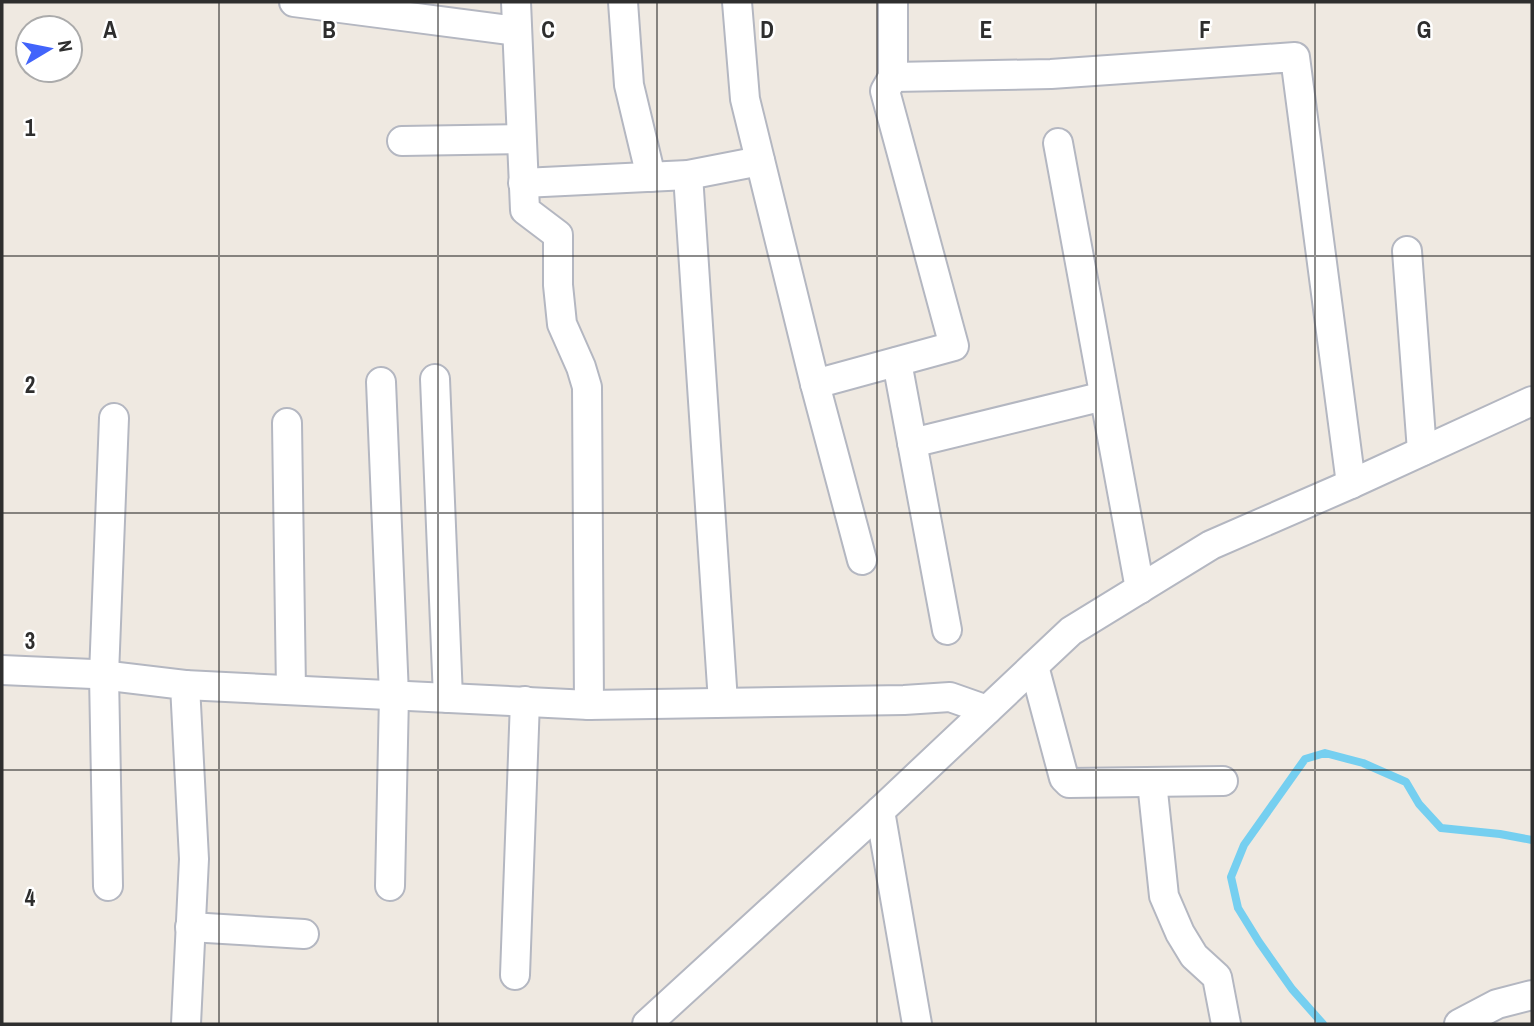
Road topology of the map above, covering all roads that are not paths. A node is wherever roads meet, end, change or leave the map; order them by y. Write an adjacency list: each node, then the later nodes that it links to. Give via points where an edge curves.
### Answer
1 (294, 2): 6 (street)
2 (516, 2): 6 (street)
3 (623, 2): 13 (street, via 629,85)
4 (737, 2): 11 (street, via 745,99)
5 (893, 2): 7 (street)
6 (517, 31): 8 (street)
7 (893, 77): 16 (street, via 886,91 954,346); 26 (street, via 1051,74 1295,57)
8 (522, 139): 9 (street); 14 (street)
9 (402, 141)
10 (1058, 143): 20 (street)
11 (760, 161): 12 (street); 19 (street)
12 (688, 175): 13 (street); 38 (street)
13 (651, 177): 14 (street)
14 (523, 183): 39 (street, via 525,210 558,235 562,324 587,387)
15 (1407, 251): 25 (street)
16 (897, 362): 19 (street); 24 (street)
17 (435, 379): 36 (street)
18 (381, 382): 35 (street)
19 (815, 384): 27 (street)
20 (1104, 396): 24 (street); 28 (street)
21 (1532, 401): 25 (street)
22 (114, 418): 32 (street)
23 (287, 424): 34 (street)
24 (912, 443): 29 (street)
25 (1422, 451): 26 (street)
26 (1351, 484): 28 (street, via 1211,545)
27 (863, 560)
28 (1140, 589): 30 (street, via 1071,631)
29 (947, 630)
30 (1034, 666): 40 (street); 42 (street, via 1063,778 1069,783)
31 (2, 670): 32 (street)
32 (104, 676): 33 (street); 44 (street)
33 (185, 685): 34 (street); 46 (street, via 194,859)
34 (291, 690): 35 (street)
35 (394, 695): 36 (street); 45 (street)
36 (448, 698): 37 (street)
37 (525, 701): 39 (street); 48 (street)
38 (723, 702): 39 (street); 40 (street, via 950,697)
39 (589, 705)
40 (987, 710): 43 (street)
41 (1223, 781): 42 (street)
42 (1152, 782): 53 (street, via 1164,896 1195,956 1217,976)
43 (880, 811): 51 (street); 52 (street)
44 (108, 886)
45 (390, 886)
46 (190, 927): 47 (street); 50 (street)
47 (304, 934)
48 (515, 975)
49 (1532, 995): 54 (street, via 1497,1004)
50 (186, 1024)
51 (647, 1024)
52 (917, 1024)
53 (1226, 1024)
54 (1459, 1024)

